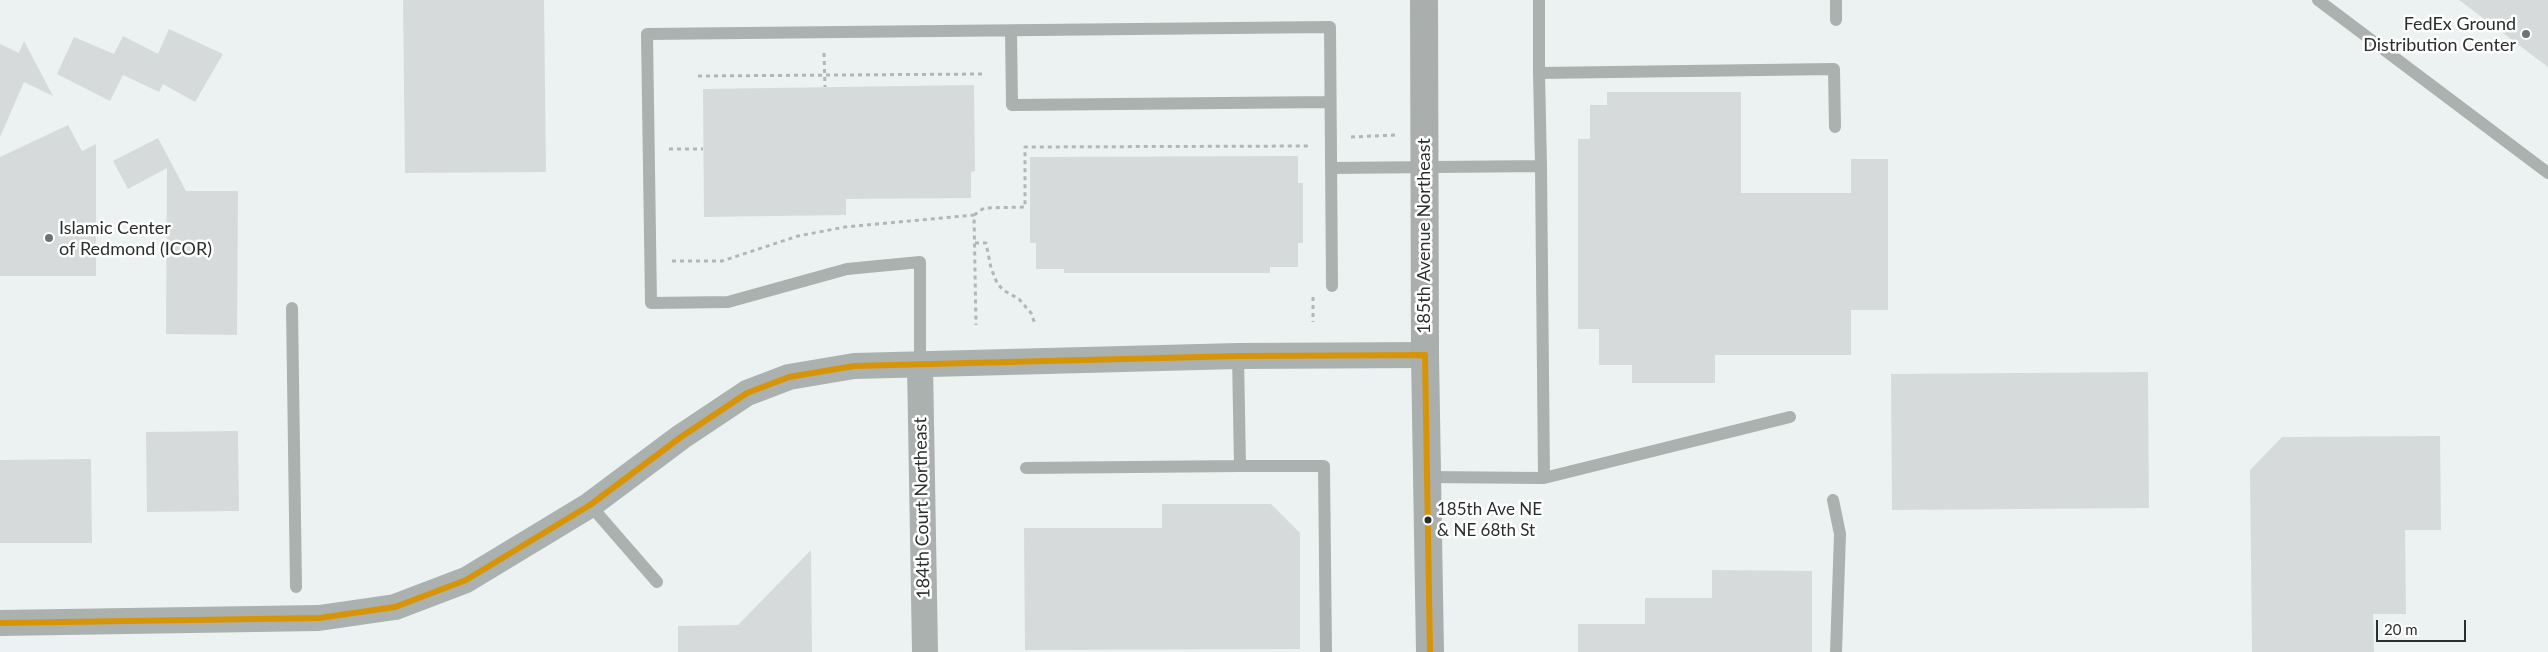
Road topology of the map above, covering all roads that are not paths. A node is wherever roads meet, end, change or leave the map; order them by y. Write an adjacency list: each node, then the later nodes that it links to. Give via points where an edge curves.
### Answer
1 (1424, 0): 12 (street, 185th Avenue Northeast)
2 (1539, 0): 7 (lane)
3 (1836, 0): 5 (lane)
4 (2318, 0): 13 (lane)
5 (1836, 20)
6 (1011, 31): 8 (lane, via 1012,106); 8 (lane, via 1330,27); 18 (lane, via 648,34 651,303 728,302 847,269 920,262)
7 (1539, 73): 9 (lane, via 1834,69); 10 (lane)
8 (1330, 102): 11 (lane)
9 (1835, 127)
10 (1541, 166): 12 (lane); 23 (lane)
11 (1331, 168): 12 (lane); 14 (lane)
12 (1424, 168): 16 (street, 185th Avenue Northeast)
13 (2548, 173)
14 (1332, 286)
15 (292, 308): 27 (lane)
16 (1425, 355): 17 (street); 22 (street, 185th Avenue Northeast)
17 (1238, 356): 18 (street); 20 (lane)
18 (920, 364): 25 (street, via 854,366 789,377 747,393 681,437); 29 (street, 184th Court Northeast)
19 (1790, 417): 23 (lane)
20 (1240, 466): 21 (lane); 30 (lane, via 1324,466)
21 (1026, 468)
22 (1427, 478): 23 (lane); 31 (street, 185th Avenue Northeast)
23 (1544, 478)
24 (1833, 500): 32 (lane, via 1840,534)
25 (590, 505): 26 (lane); 28 (street, via 466,580 395,607 319,618)
26 (657, 582)
27 (296, 587)
28 (0, 623)
29 (925, 652)
30 (1326, 652)
31 (1430, 652)
32 (1836, 652)

